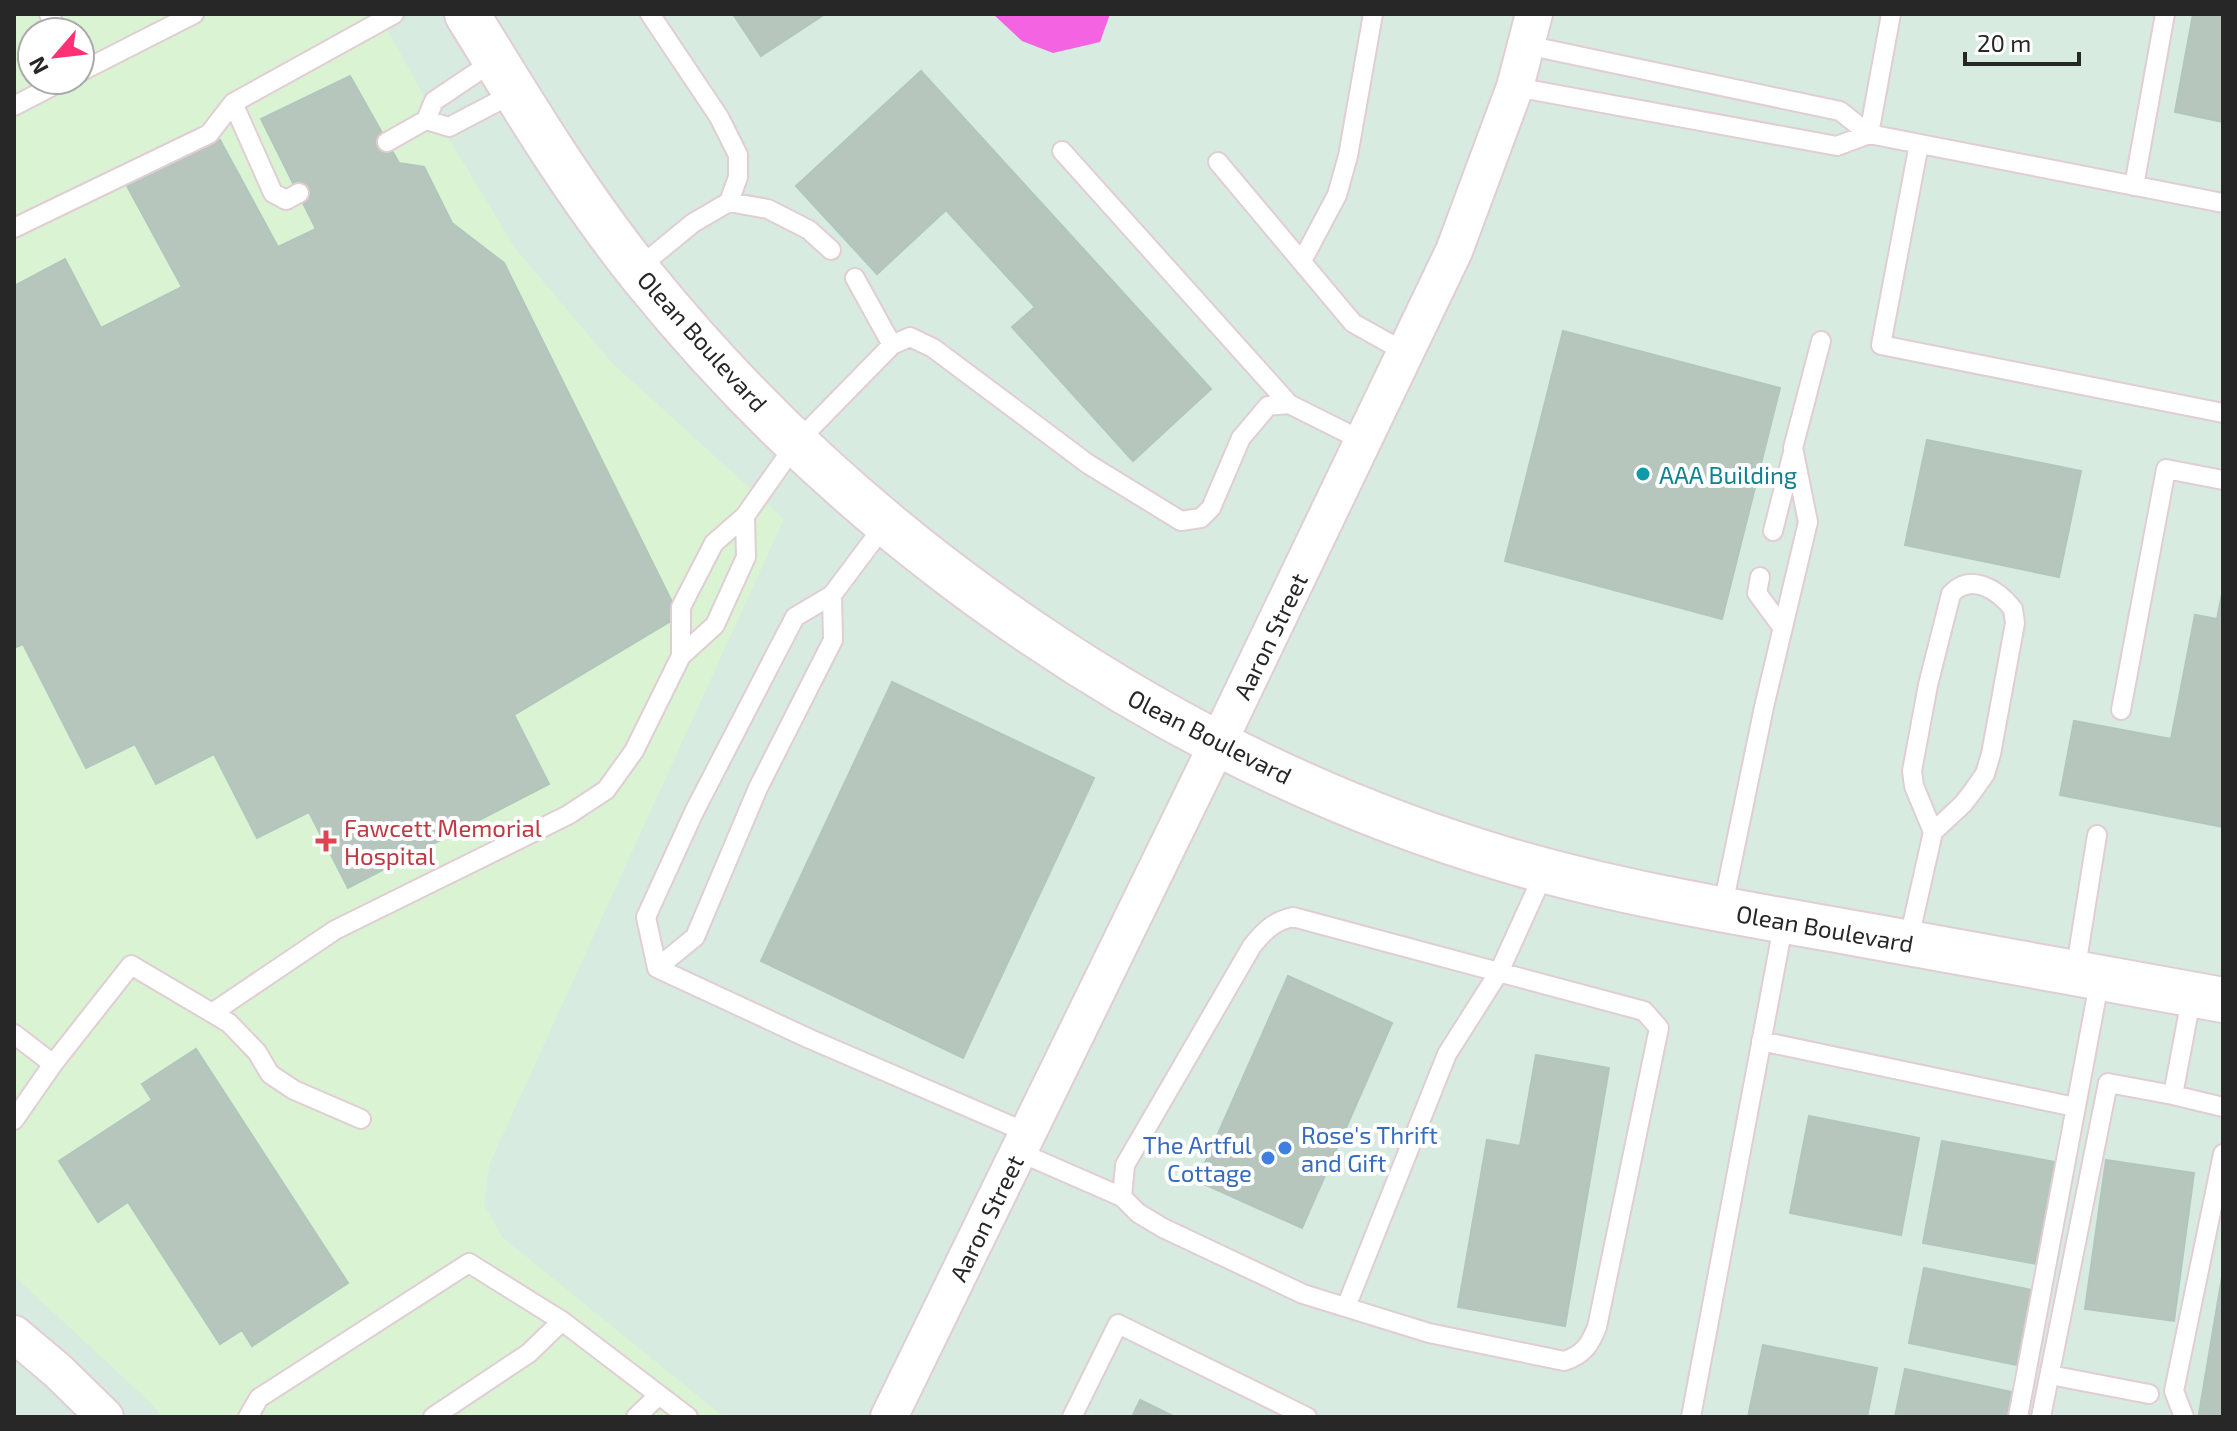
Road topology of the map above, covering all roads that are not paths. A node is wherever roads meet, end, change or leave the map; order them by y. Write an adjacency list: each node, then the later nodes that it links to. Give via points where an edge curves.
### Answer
1 (194, 14): 9 (lane)
2 (394, 14): 13 (lane)
3 (467, 14): 10 (street, Olean Boulevard)
4 (650, 14): 23 (lane, via 719,117 738,155 738,177)
5 (1373, 14): 27 (lane, via 1337,195)
6 (1891, 14): 16 (lane)
7 (2165, 14): 21 (lane)
8 (1530, 30): 11 (street, Aaron Street); 16 (lane, via 1840,111)
9 (96, 64)
10 (504, 76): 15 (lane, via 434,101); 15 (lane, via 449,127); 28 (street, Olean Boulevard, via 570,179)
11 (1515, 87): 16 (lane, via 1837,146); 32 (street, Aaron Street, via 1454,251)
12 (33, 96): 14 (lane)
13 (233, 103): 22 (lane, via 273,193 286,200); 25 (lane, via 209,134)
14 (14, 106)
15 (426, 120): 17 (lane)
16 (1869, 134): 18 (lane)
17 (387, 142)
18 (1919, 144): 21 (lane); 34 (lane, via 1881,345)
19 (1062, 151): 33 (lane)
20 (1218, 162): 27 (lane)
21 (2134, 186): 24 (lane)
22 (299, 193)
23 (729, 202): 26 (lane, via 768,209 809,230); 28 (lane, via 693,223)
24 (2223, 203)
25 (14, 228)
26 (831, 250)
27 (1302, 261): 32 (lane, via 1353,323)
28 (637, 269): 36 (street, Olean Boulevard, via 726,372)
29 (855, 278): 31 (lane)
30 (1821, 341): 37 (lane)
31 (892, 345): 33 (lane, via 910,337 933,348 1088,464 1181,521 1201,518 1211,508 1241,438 1268,406); 36 (lane)
32 (1405, 352): 35 (street, Aaron Street)
33 (1289, 404): 35 (lane)
34 (2223, 413)
35 (1363, 441): 47 (street, Aaron Street)
36 (797, 442): 39 (lane); 40 (street, Olean Boulevard)
37 (1793, 448): 41 (lane); 44 (lane, via 1808,522)
38 (2223, 480): 46 (lane, via 2166,469)
39 (745, 516): 45 (lane, via 746,557 715,625); 45 (lane, via 714,543 681,607)
40 (886, 523): 43 (lane); 47 (street, Olean Boulevard, via 1005,616)
41 (1773, 531)
42 (1760, 577): 44 (lane, via 1757,593)
43 (832, 595): 54 (lane, via 833,640 758,788 695,937); 54 (lane, via 795,617 694,812 646,917)
44 (1782, 627): 51 (lane)
45 (681, 656): 58 (lane, via 634,751 606,790 568,815 335,930)
46 (2121, 710)
47 (1218, 743): 50 (street, Olean Boulevard, via 1387,820); 67 (street, Aaron Street)
48 (1933, 832): 48 (lane, via 1973,791 1991,754 2015,623 2013,609 1988,586 1970,584 1951,594 1928,685 1912,771); 53 (lane)
49 (2097, 835): 56 (lane)
50 (1545, 871): 51 (street, Olean Boulevard); 55 (lane)
51 (1722, 910): 52 (street, Olean Boulevard)
52 (1784, 921): 53 (street, Olean Boulevard); 60 (lane)
53 (1908, 943): 56 (street, Olean Boulevard)
54 (657, 968): 67 (lane)
55 (1499, 972): 69 (lane, via 1293,917 1275,922 1252,946 1125,1165); 70 (lane, via 1447,1054); 70 (lane, via 1644,1011 1659,1028 1590,1346 1564,1361 1429,1333)
56 (2087, 975): 57 (street, Olean Boulevard); 63 (lane)
57 (2207, 997): 62 (lane)
58 (212, 1013): 61 (lane, via 131,965); 65 (lane, via 257,1052 270,1074)
59 (14, 1034): 61 (lane)
60 (1761, 1041): 63 (lane); 84 (lane)
61 (53, 1064): 66 (lane)
62 (2173, 1095): 64 (lane); 73 (lane, via 2108,1083)
63 (2075, 1107): 85 (lane)
64 (2223, 1107)
65 (361, 1119)
66 (14, 1120)
67 (1023, 1143): 69 (lane); 76 (street, Aaron Street)
68 (2223, 1154): 87 (lane, via 2174,1391)
69 (1122, 1197): 70 (lane, via 1163,1228 1303,1294)
70 (1346, 1307)
71 (562, 1321): 75 (lane); 78 (lane, via 469,1263 259,1398); 79 (lane, via 529,1353)
72 (14, 1334): 77 (street)
73 (2050, 1375): 74 (lane); 86 (lane)
74 (2149, 1394)
75 (659, 1395): 80 (lane); 81 (lane)
76 (898, 1414)
77 (105, 1417)
78 (248, 1417)
79 (433, 1417)
80 (636, 1417)
81 (688, 1417)
82 (1072, 1417): 83 (lane, via 1118,1324)
83 (1307, 1417)
84 (1691, 1417)
85 (2018, 1417)
86 (2041, 1417)
87 (2184, 1417)

